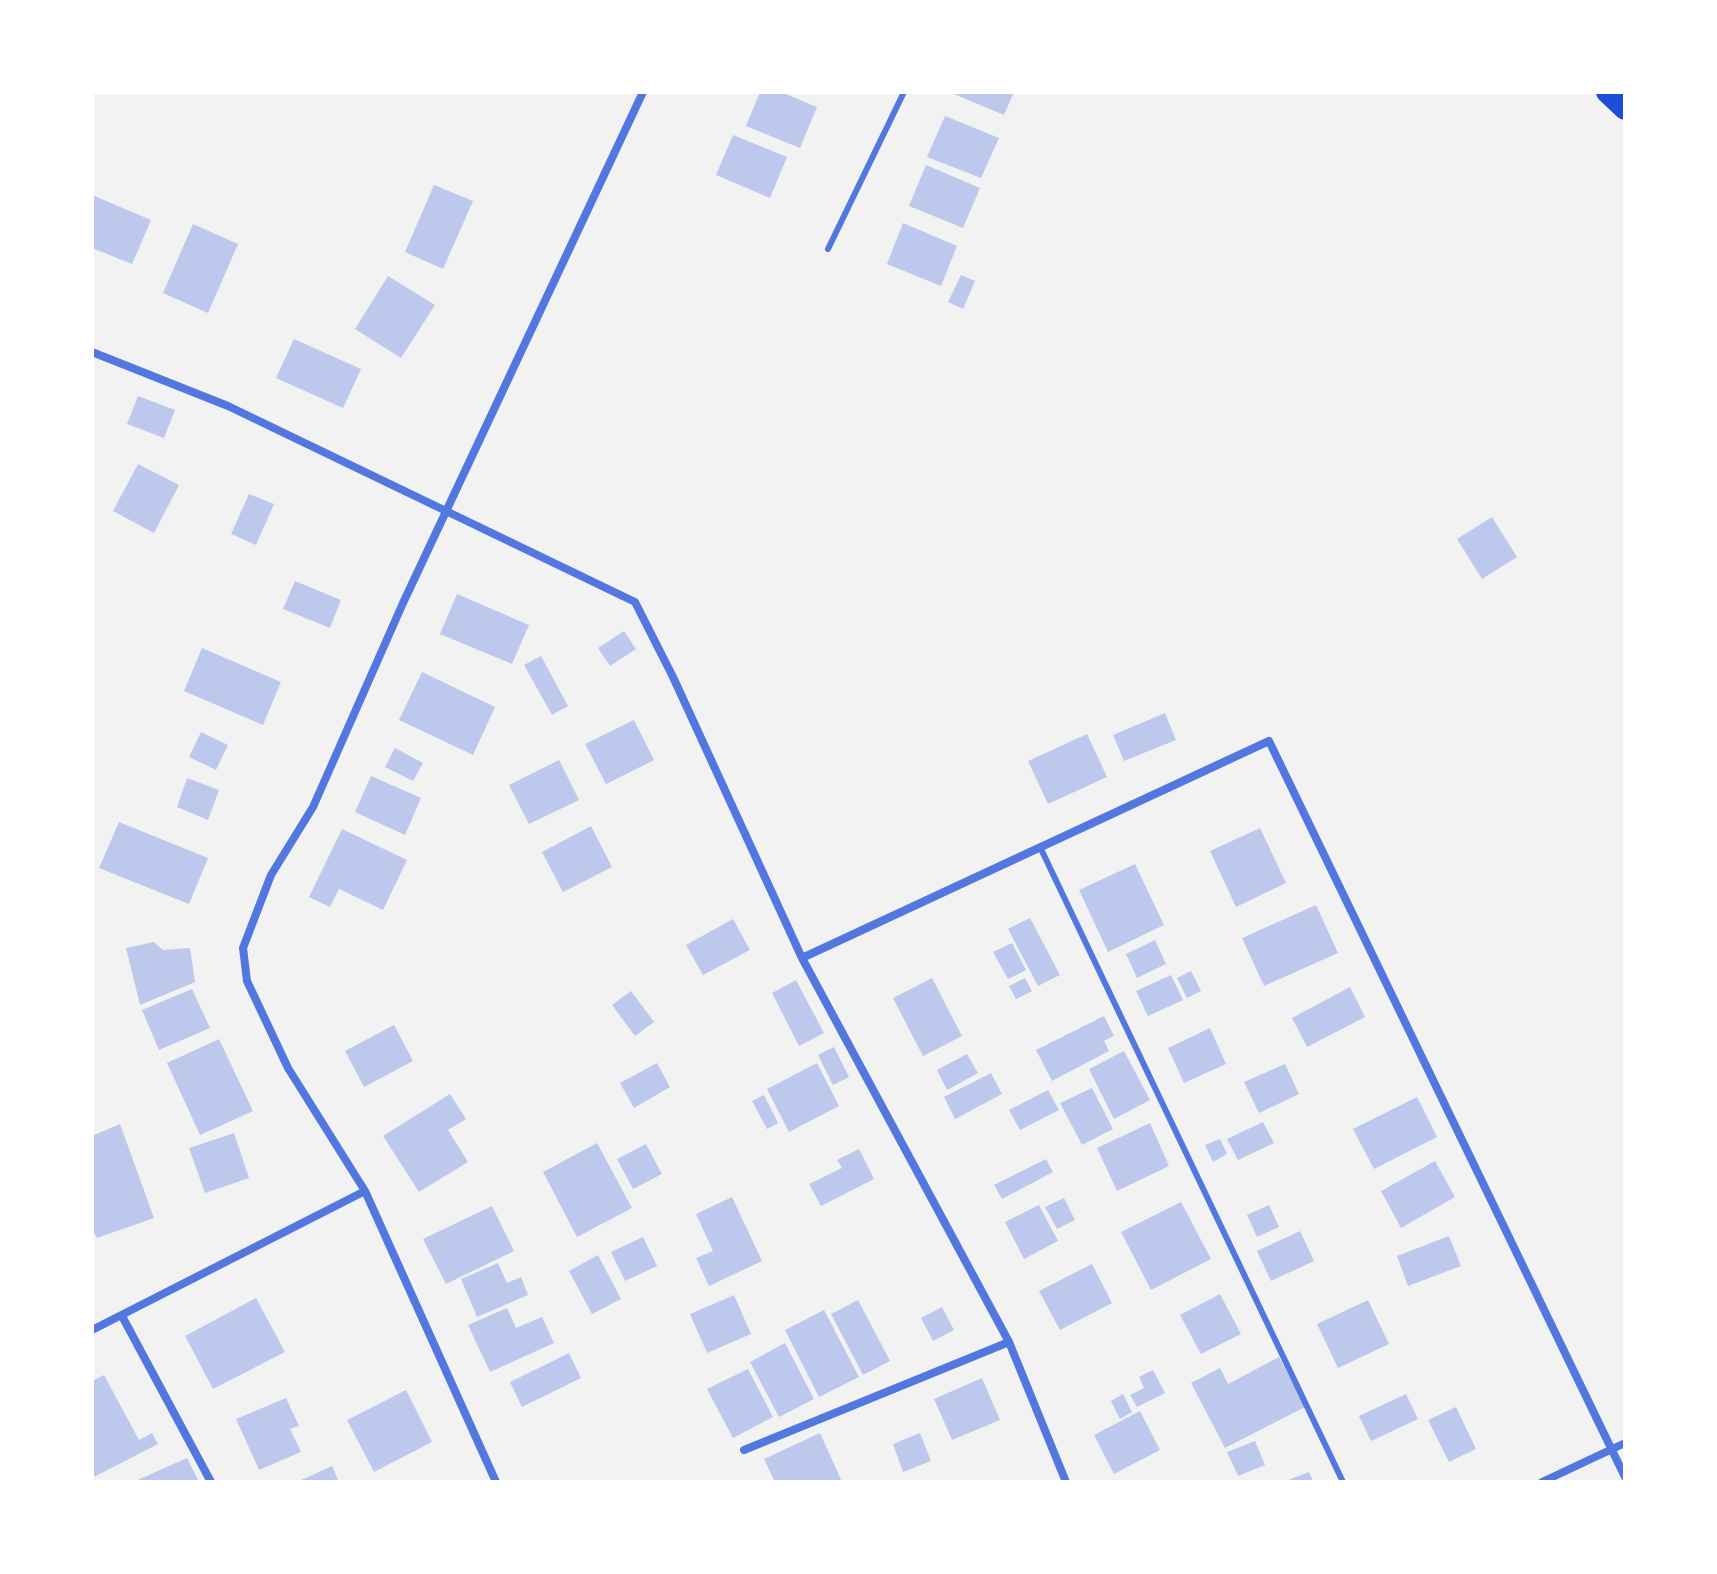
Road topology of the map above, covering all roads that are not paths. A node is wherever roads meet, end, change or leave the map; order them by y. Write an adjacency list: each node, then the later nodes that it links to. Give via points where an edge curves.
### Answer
1 (643, 92): 7 (street)
2 (904, 92): 5 (lane)
3 (1607, 92): 4 (highway)
4 (1625, 109)
5 (828, 249)
6 (92, 352): 7 (street, via 228,406)
7 (447, 511): 9 (street, via 635,602); 10 (street, via 313,807 271,875 243,948 247,981 288,1068)
8 (1041, 849): 9 (street); 15 (street, via 1269,741); 21 (lane)
9 (802, 958): 13 (street)
10 (365, 1191): 11 (street); 19 (street)
11 (122, 1316): 12 (street); 18 (street)
12 (92, 1330)
13 (1009, 1342): 16 (street); 20 (street)
14 (1625, 1443): 15 (street)
15 (1611, 1449): 17 (street); 22 (street)
16 (744, 1450)
17 (1625, 1477)
18 (211, 1482)
19 (496, 1482)
20 (1066, 1482)
21 (1343, 1482)
22 (1542, 1482)

